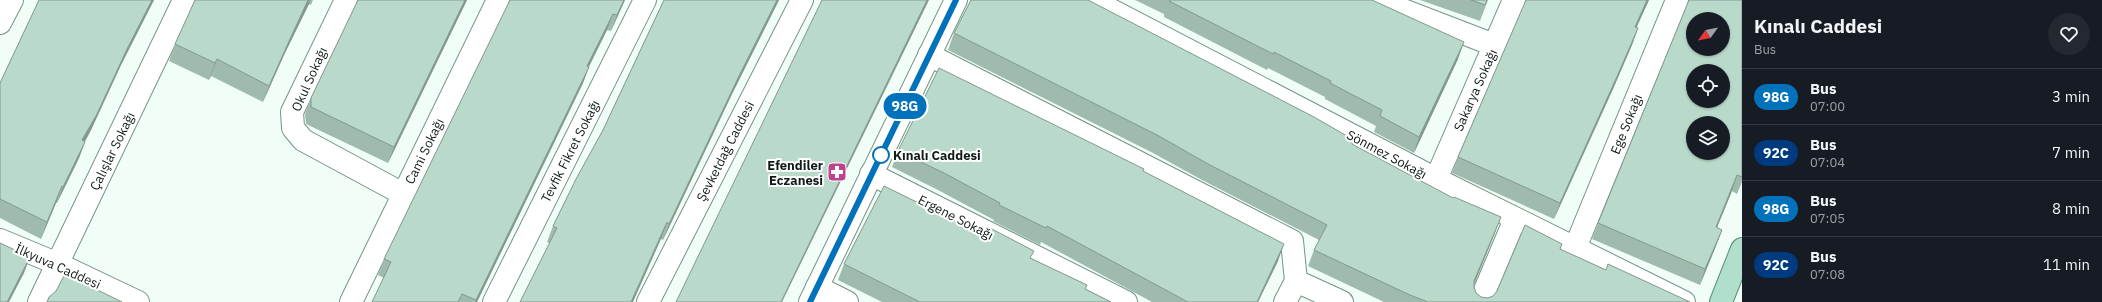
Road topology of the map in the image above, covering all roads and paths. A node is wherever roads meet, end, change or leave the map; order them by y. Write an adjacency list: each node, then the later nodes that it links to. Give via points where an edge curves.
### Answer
1 (12, 0): 12 (street)
2 (184, 0): 22 (street, Çalışlar Sokağı)
3 (346, 0): 17 (street, Okul Sokağı, via 292,112 293,128 304,140)
4 (498, 0): 17 (street, Cami Sokağı)
5 (645, 0): 28 (street, Tevfik Fikret Sokağı)
6 (802, 0): 29 (street, Şevketdağ Caddesi)
7 (956, 0): 14 (street)
8 (1092, 0): 16 (street, Sönmez Sokağı)
9 (1377, 0): 13 (street)
10 (1514, 0): 13 (street, Sakarya Sokağı)
11 (1677, 0): 20 (street, Ege Sokağı)
12 (0, 24)
13 (1494, 45): 16 (street, Sakarya Sokağı)
14 (929, 55): 15 (street); 23 (street, via 1292,241)
15 (872, 174): 24 (street); 31 (street, Ergene Sokağı)
16 (1436, 179): 18 (street, Sönmez Sokağı)
17 (403, 194): 27 (street, Cami Sokağı)
18 (1515, 219): 20 (street, Sönmez Sokağı); 34 (street)
19 (0, 240): 22 (street, İlkyuva Caddesi)
20 (1575, 248): 35 (street, Sönmez Sokağı)
21 (1742, 248): 36 (main road)
22 (58, 264): 25 (street, Çalışlar Sokağı); 26 (street, İlkyuva Caddesi)
23 (1296, 281): 32 (street); 33 (street)
24 (813, 295): 30 (street)
25 (39, 302)
26 (138, 302)
27 (351, 302)
28 (494, 302)
29 (648, 302)
30 (847, 302)
31 (1126, 302)
32 (1285, 302)
33 (1342, 302)
34 (1480, 302)
35 (1684, 302)
36 (1721, 302)

